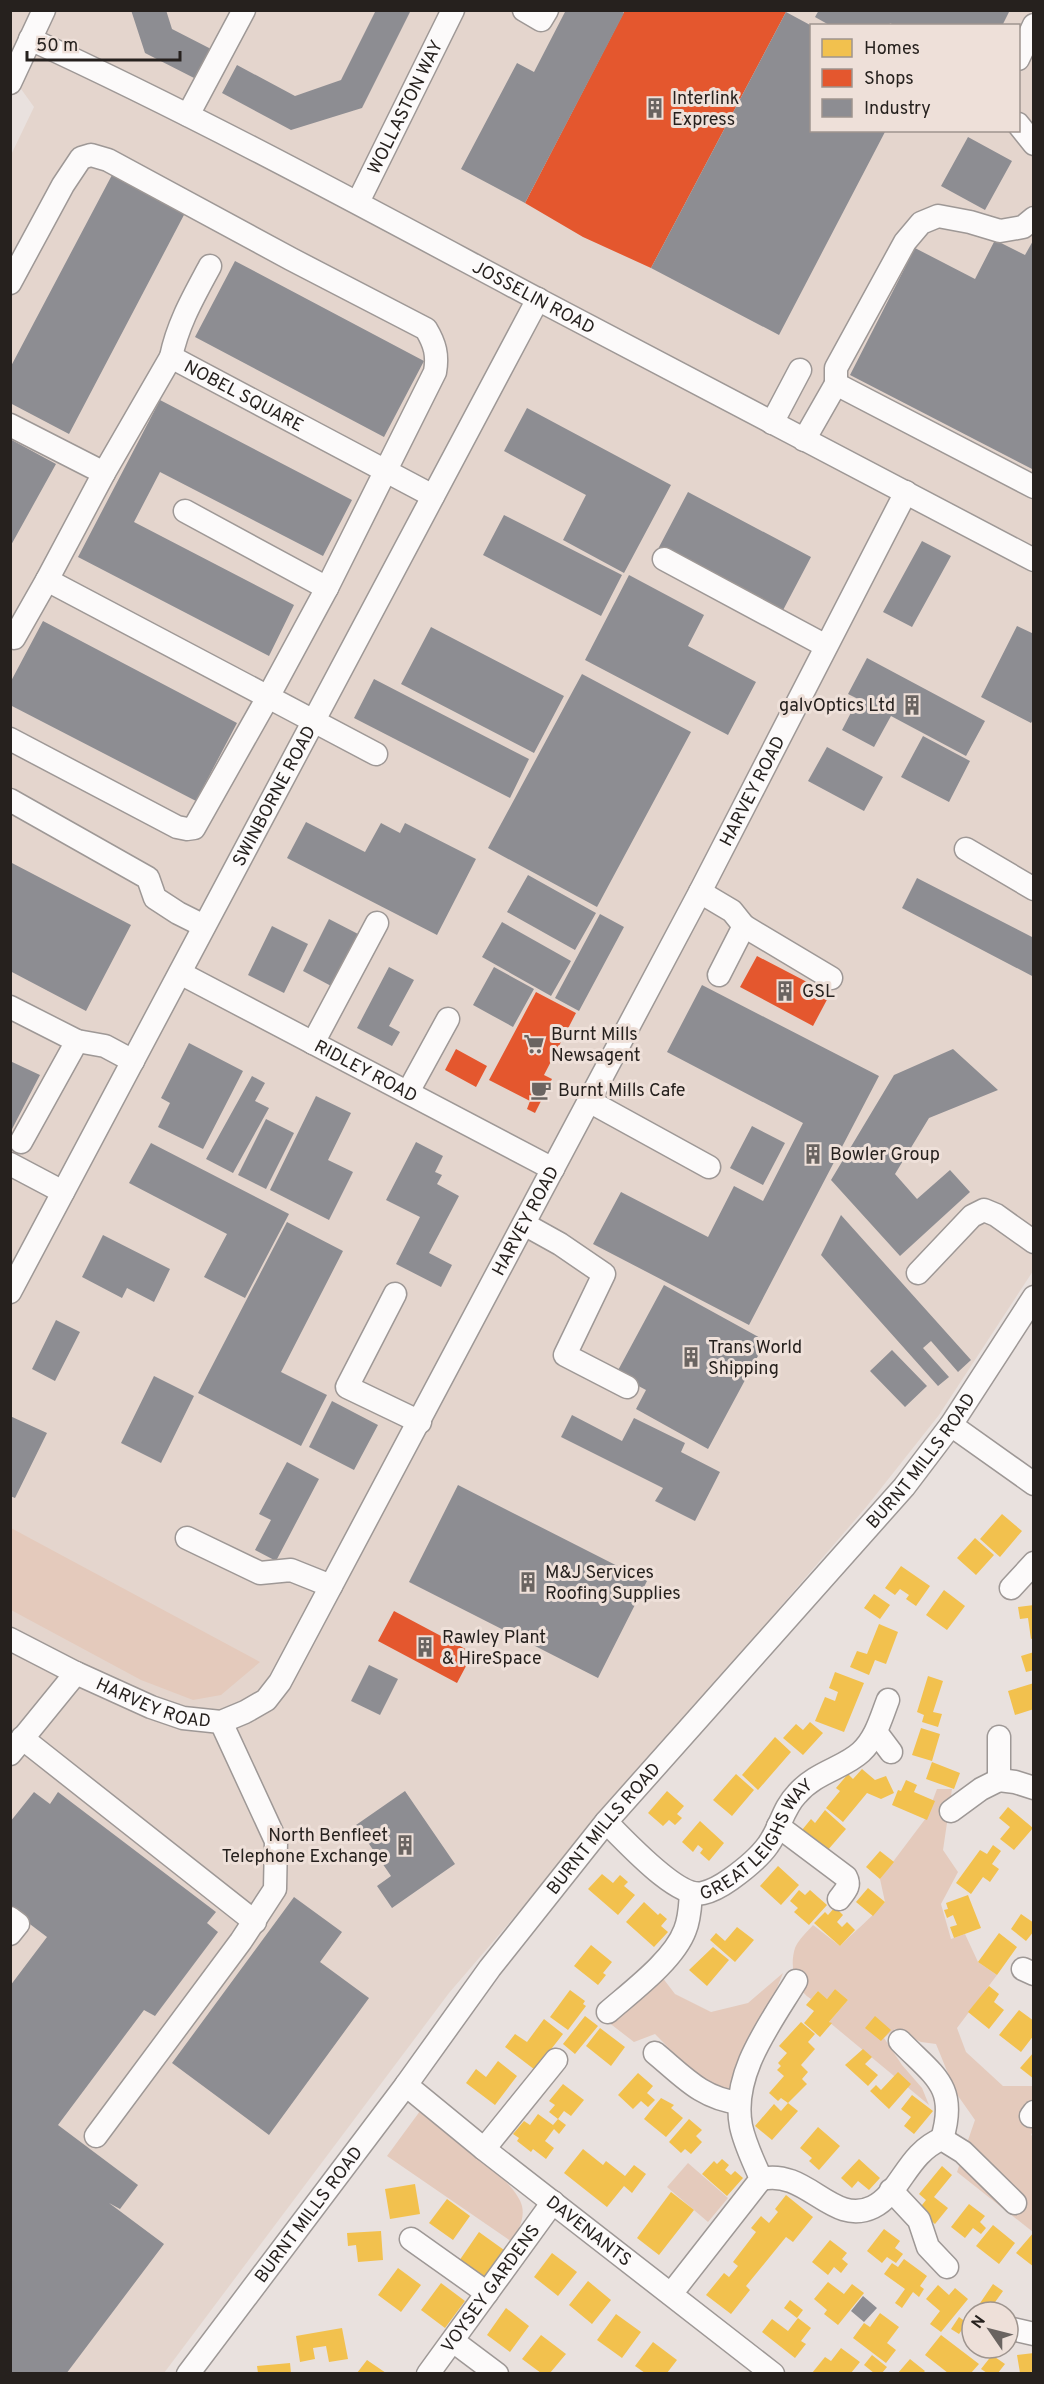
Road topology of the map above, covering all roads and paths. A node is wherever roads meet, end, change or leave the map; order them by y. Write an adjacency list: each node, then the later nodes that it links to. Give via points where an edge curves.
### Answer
1 (44, 10): 7 (street)
2 (244, 10): 10 (street)
3 (453, 10): 13 (street, WOLLASTON WAY)
4 (524, 10): 5 (street, via 542,20)
5 (547, 10)
6 (1034, 25): 8 (street)
7 (30, 39): 9 (street); 10 (street, JOSSELIN ROAD)
8 (1020, 55)
9 (10, 83)
10 (188, 115): 13 (street, JOSSELIN ROAD)
11 (1020, 126): 12 (street)
12 (1034, 144)
13 (358, 202): 17 (street, JOSSELIN ROAD)
14 (1034, 218): 20 (street, via 1023,227 1000,231 938,216 921,223 905,242 836,368)
15 (210, 266): 18 (street, via 182,318)
16 (10, 283): 25 (street, via 81,158 91,155 108,160 426,329 438,359 435,372)
17 (538, 299): 21 (street, JOSSELIN ROAD); 28 (street, SWINBORNE ROAD)
18 (171, 357): 24 (street, NOBEL SQUARE); 25 (street, NOBEL SQUARE)
19 (800, 370): 21 (street)
20 (836, 384): 23 (street); 26 (street)
21 (772, 423): 23 (street, JOSSELIN ROAD)
22 (10, 425): 24 (street)
23 (804, 440): 27 (street, JOSSELIN ROAD)
24 (104, 472): 32 (street, NOBEL SQUARE)
25 (386, 472): 28 (street, NOBEL SQUARE); 33 (street)
26 (1034, 487)
27 (906, 492): 31 (street, JOSSELIN ROAD); 35 (street, HARVEY ROAD)
28 (433, 496): 37 (street, SWINBORNE ROAD)
29 (185, 511): 33 (street)
30 (664, 559): 35 (street)
31 (1034, 560)
32 (47, 580): 34 (street, NOBEL SQUARE); 36 (street)
33 (327, 588): 36 (street)
34 (14, 638)
35 (826, 646): 43 (street, HARVEY ROAD)
36 (268, 697): 37 (street); 38 (street, via 194,828 177,827)
37 (314, 721): 39 (street); 45 (street, SWINBORNE ROAD)
38 (10, 739)
39 (376, 754)
40 (10, 800): 45 (street, via 148,878 155,898)
41 (966, 849): 42 (street)
42 (1034, 889)
43 (700, 892): 46 (street, via 732,910); 56 (street, HARVEY ROAD)
44 (376, 923): 53 (street)
45 (204, 926): 47 (street, SWINBORNE ROAD)
46 (744, 926): 48 (street); 49 (street)
47 (180, 973): 53 (street, RIDLEY ROAD); 54 (street, SWINBORNE ROAD)
48 (719, 975)
49 (831, 978)
50 (10, 1007): 52 (street)
51 (448, 1019): 55 (street)
52 (77, 1041): 54 (street, via 105,1046); 57 (street)
53 (313, 1042): 55 (street, RIDLEY ROAD)
54 (133, 1060): 61 (street, SWINBORNE ROAD)
55 (408, 1092): 60 (street, RIDLEY ROAD)
56 (589, 1101): 59 (street); 60 (street, HARVEY ROAD)
57 (21, 1142)
58 (10, 1164): 61 (street)
59 (709, 1167)
60 (553, 1169): 62 (street, HARVEY ROAD)
61 (63, 1192): 65 (street, SWINBORNE ROAD)
62 (524, 1224): 68 (street, via 604,1274 565,1355); 69 (street, HARVEY ROAD)
63 (1034, 1242): 64 (street, via 984,1210 972,1215)
64 (918, 1273)
65 (10, 1292)
66 (395, 1294): 69 (street, via 347,1387)
67 (1034, 1297): 70 (street, BURNT MILLS ROAD)
68 (627, 1387)
69 (420, 1422): 74 (street, HARVEY ROAD)
70 (951, 1425): 71 (street); 87 (street, BURNT MILLS ROAD, via 867,1531)
71 (1034, 1484)
72 (187, 1538): 74 (street, via 260,1573 291,1570)
73 (1034, 1563): 75 (street)
74 (331, 1586): 79 (street, HARVEY ROAD, via 280,1682 266,1700)
75 (1011, 1588)
76 (10, 1639): 77 (street, HARVEY ROAD)
77 (76, 1674): 79 (street, HARVEY ROAD, via 183,1718); 82 (street)
78 (888, 1700): 80 (street, GREAT LEIGHS WAY)
79 (221, 1722): 92 (street, via 276,1841 274,1889)
80 (876, 1732): 83 (street); 88 (street, GREAT LEIGHS WAY, via 859,1754 812,1780 796,1794)
81 (999, 1737): 84 (street)
82 (16, 1746): 92 (street)
83 (891, 1752)
84 (999, 1780): 85 (street); 86 (street)
85 (1034, 1788)
86 (951, 1811)
87 (606, 1822): 89 (street, GREAT LEIGHS WAY, via 672,1882); 99 (street, BURNT MILLS ROAD, via 490,1968)
88 (778, 1826): 89 (street, GREAT LEIGHS WAY, via 763,1852 746,1869 704,1893); 90 (street, via 846,1877 848,1888)
89 (691, 1893): 95 (street, via 688,1920 674,1949)
90 (839, 1899)
91 (10, 1918): 93 (street, via 18,1924)
92 (255, 1922): 101 (street)
93 (10, 1934)
94 (796, 1981): 100 (street, via 756,2048 742,2085)
95 (608, 2012)
96 (900, 2041): 102 (street, via 937,2079 948,2102 948,2118)
97 (655, 2053): 100 (street, via 702,2092)
98 (556, 2060): 103 (street)
99 (406, 2085): 103 (street, DAVENANTS); 113 (street, BURNT MILLS ROAD)
100 (740, 2103): 104 (street, via 744,2138)
101 (96, 2136)
102 (935, 2142): 105 (street, via 913,2160); 107 (street, via 963,2152)
103 (484, 2149): 106 (street, DAVENANTS)
104 (761, 2179): 105 (street, via 790,2179 832,2205 850,2210 873,2207); 111 (street)
105 (891, 2190): 109 (street, via 919,2220 928,2247)
106 (553, 2202): 110 (street, VOYSEY GARDENS); 111 (street, DAVENANTS)
107 (1015, 2203)
108 (411, 2239): 110 (street)
109 (947, 2267)
110 (487, 2293): 112 (street, VOYSEY GARDENS)
111 (671, 2294): 116 (street, DAVENANTS)
112 (453, 2341): 114 (street, VOYSEY GARDENS); 115 (street)
113 (188, 2373)
114 (428, 2373)
115 (497, 2373)
116 (773, 2373)

